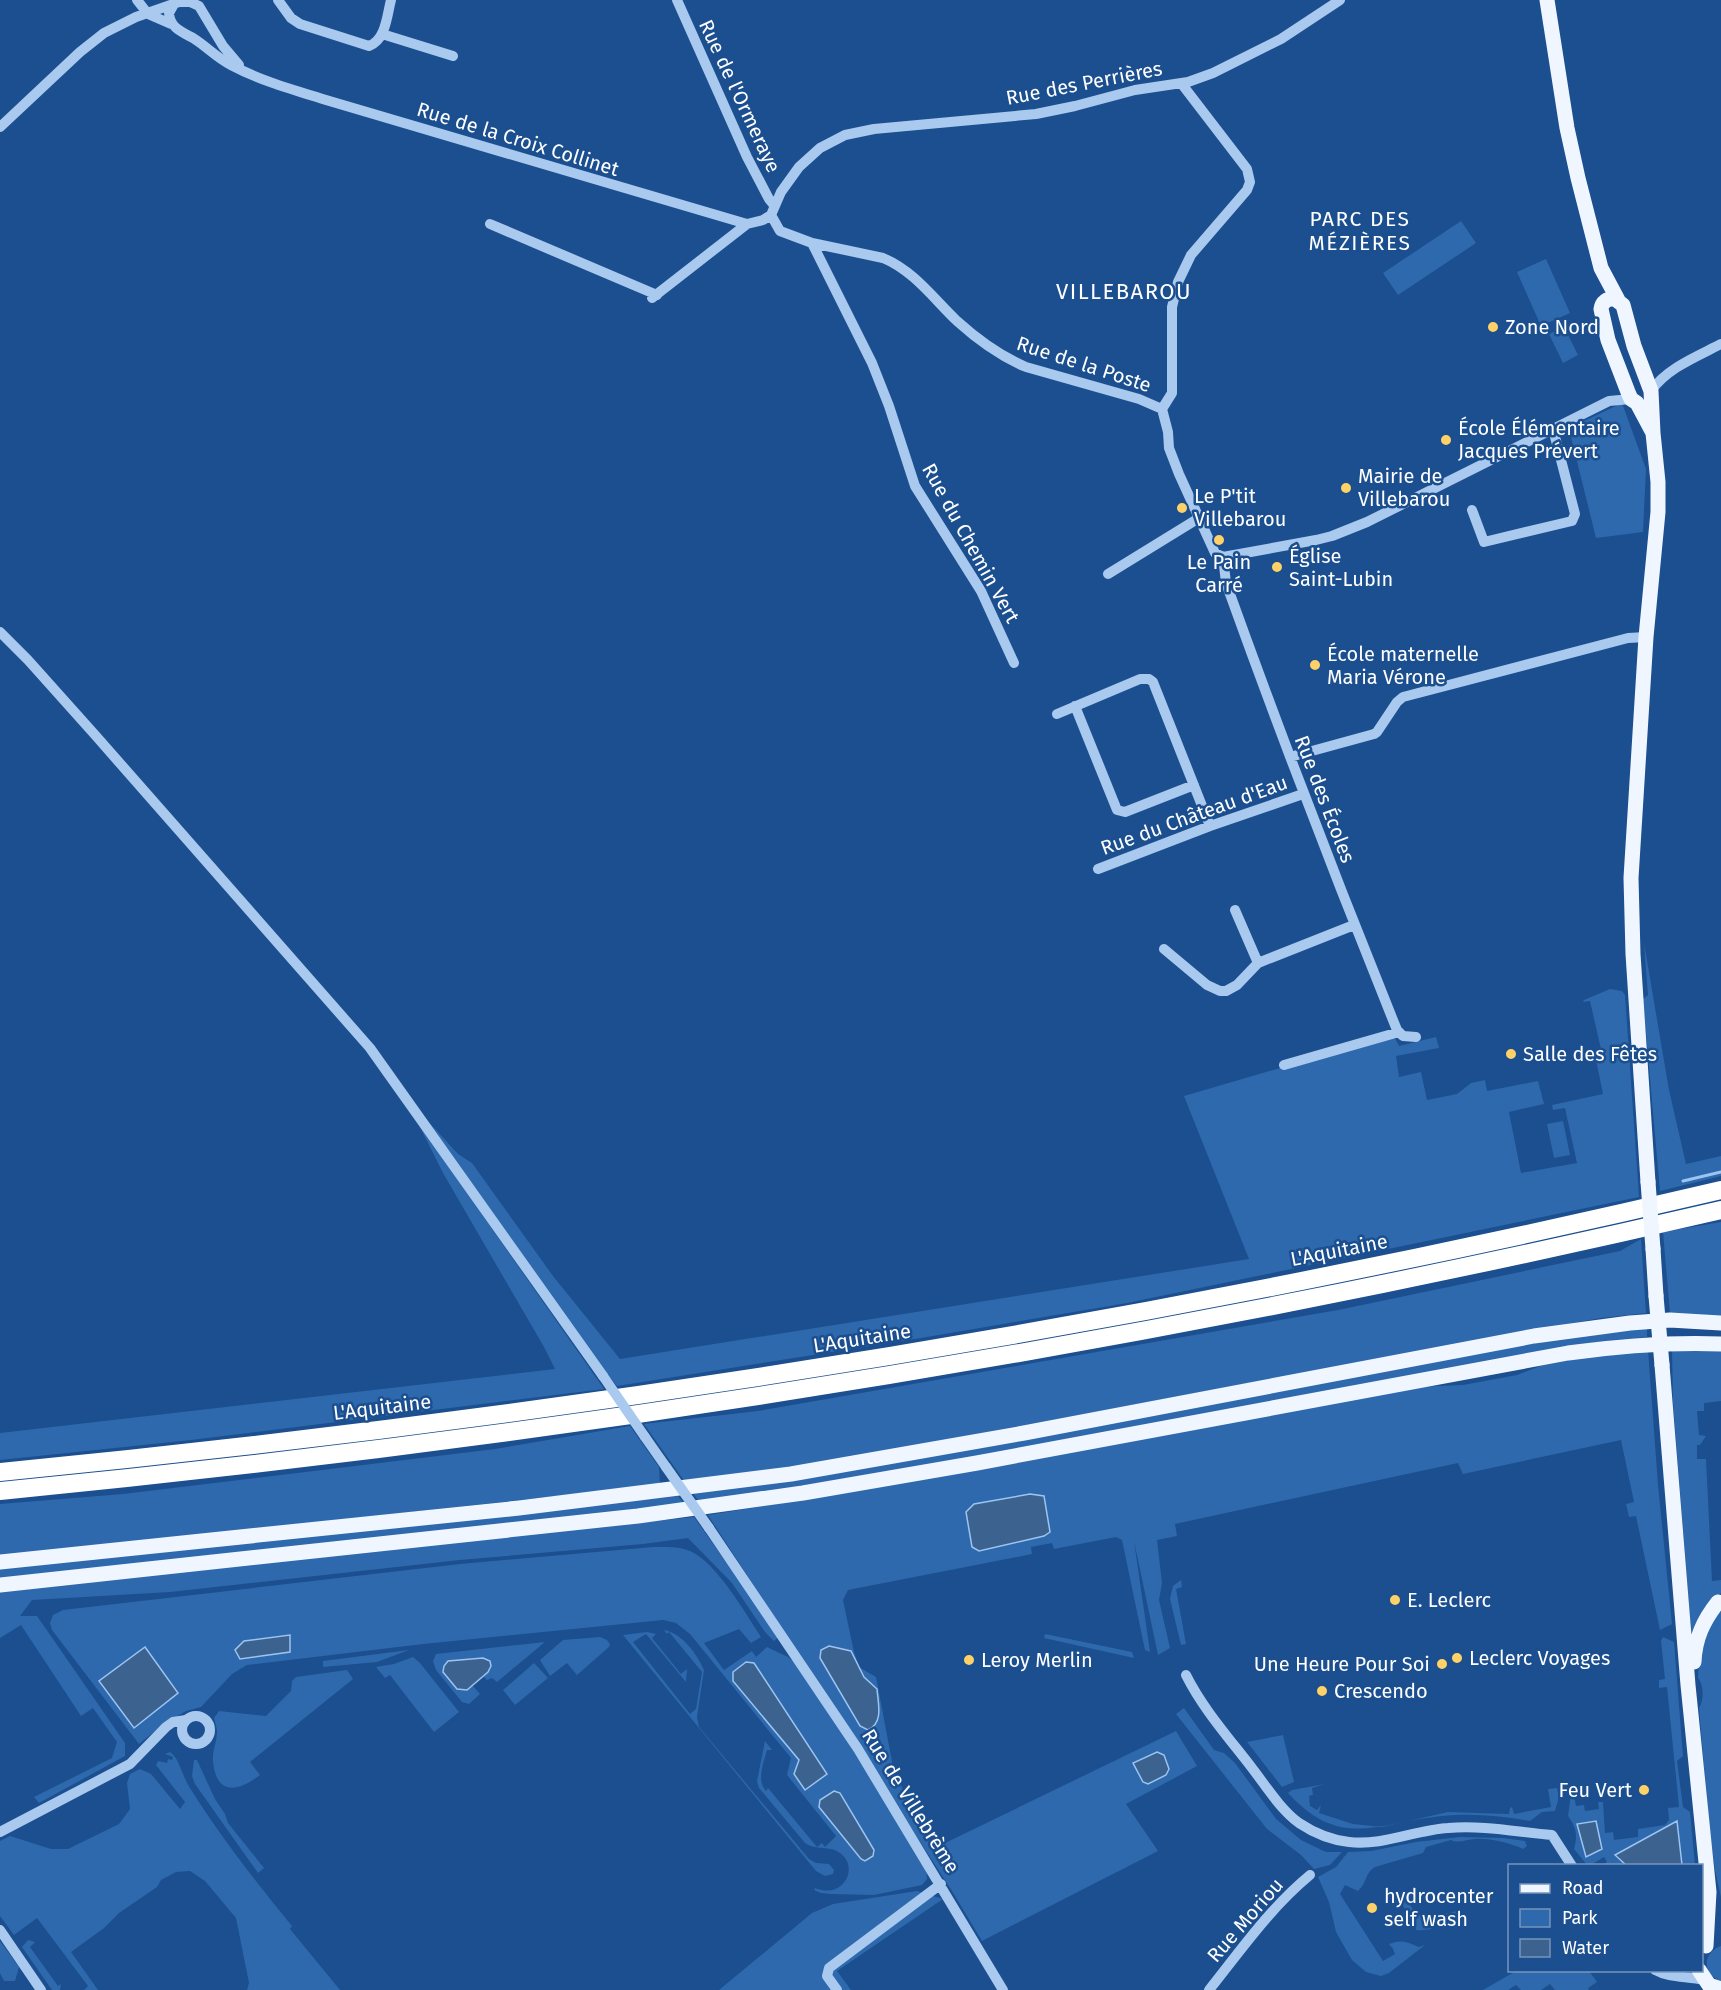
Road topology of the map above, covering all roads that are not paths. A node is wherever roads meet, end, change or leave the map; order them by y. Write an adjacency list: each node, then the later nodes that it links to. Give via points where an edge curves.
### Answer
1 (137, 0): 10 (street)
2 (278, 0): 13 (street, via 295,21 363,45 373,45)
3 (391, 0): 13 (street)
4 (677, 0): 19 (street, Rue de l'Ormeraye)
5 (1340, 0): 17 (street, Rue des Perrières, via 1281,39 1213,73)
6 (1547, 0): 23 (main road, via 1567,128)
7 (192, 1): 8 (street); 9 (street)
8 (174, 4): 10 (street); 12 (street, via 169,13)
9 (203, 5): 11 (street)
10 (148, 14): 12 (street); 18 (street, via 116,26 93,41)
11 (209, 23): 14 (street, via 206,33); 16 (street)
12 (171, 24): 14 (street)
13 (382, 34): 15 (street)
14 (194, 39): 16 (street, Rue de la Croix Collinet)
15 (453, 56)
16 (246, 73): 21 (street, Rue de la Croix Collinet)
17 (1181, 83): 19 (street, Rue des Perrières, via 1043,113 851,134 830,142 799,166); 32 (street, via 1247,169 1250,182 1191,255 1178,282 1172,307 1173,388)
18 (0, 127)
19 (772, 210): 21 (street, via 763,220); 22 (street, Rue de la Poste, via 780,231)
20 (490, 224): 21 (street, via 654,297)
21 (747, 224)
22 (812, 243): 32 (street, Rue de la Poste, via 894,263 915,278 973,335 1008,360); 40 (street, Rue du Chemin Vert, via 872,363 915,486 981,591)
23 (1601, 268): 24 (main road); 25 (main road)
24 (1618, 300): 25 (main road, via 1608,299); 28 (main road)
25 (1602, 305): 29 (main road, via 1603,322)
26 (1721, 344): 27 (street)
27 (1675, 369): 28 (street); 30 (street)
28 (1645, 373): 30 (main road)
29 (1624, 383): 30 (main road); 31 (street)
30 (1643, 398): 31 (street); 39 (main road, via 1658,473)
31 (1609, 401): 33 (street)
32 (1162, 409): 35 (street, Rue de la Poste, via 1169,448)
33 (1553, 429): 34 (street, via 1575,514 1572,521 1484,542); 36 (street, via 1332,536)
34 (1472, 510)
35 (1199, 518): 36 (street, Rue de la Poste, via 1215,553); 37 (street)
36 (1223, 557): 43 (street, Rue des Écoles, via 1226,583)
37 (1108, 574)
38 (0, 632): 72 (street, Rue de Villebrème, bridge, via 370,1047 782,1635)
39 (1646, 637): 43 (street, via 1628,638 1403,697 1374,734); 65 (main road, bridge, via 1630,893 1656,1296)
40 (1014, 663)
41 (1075, 706): 42 (street); 44 (street, via 1117,810 1125,812); 44 (street, via 1140,679 1149,679)
42 (1057, 714)
43 (1290, 757): 45 (street, Rue des Écoles)
44 (1194, 785): 46 (street)
45 (1303, 794): 46 (street, Rue du Château d'Eau); 49 (street, Rue des Écoles)
46 (1210, 826): 47 (street, Rue du Château d'Eau)
47 (1098, 869)
48 (1235, 910): 51 (street)
49 (1354, 925): 51 (street); 52 (street, Rue des Écoles)
50 (1164, 949): 51 (street, via 1220,991 1232,989)
51 (1258, 963)
52 (1399, 1032): 53 (street, via 1406,1038); 54 (street)
53 (1416, 1037)
54 (1284, 1065)
55 (1721, 1190): 59 (highway, L'Aquitaine, via 1331,1275 858,1361 436,1423)
56 (1721, 1210): 60 (highway, L'Aquitaine, via 1268,1307 871,1378 460,1439)
57 (1721, 1323): 61 (main road, via 1670,1320 1554,1333 791,1474 519,1508)
58 (1721, 1344): 62 (main road, via 1645,1344 1568,1353 977,1463 724,1504)
59 (0, 1472)
60 (0, 1491)
61 (0, 1563)
62 (0, 1585)
63 (1719, 1600): 65 (main road, via 1701,1628)
64 (1186, 1675): 70 (street, via 1202,1704 1276,1799 1312,1831 1355,1843 1449,1828 1552,1835)
65 (1688, 1686): 73 (main road)
66 (186, 1720): 67 (street); 67 (street, via 193,1716 204,1718 211,1733 206,1742 197,1745 188,1742); 68 (street, via 172,1722)
67 (182, 1732): 68 (street)
68 (160, 1733): 69 (street, via 130,1764)
69 (0, 1832)
70 (1571, 1864)
71 (1310, 1875): 83 (street, Rue Moriou, via 1260,1925)
72 (941, 1884): 81 (street, via 829,1968 827,1976); 82 (street, Rue de Villebrème)
73 (1709, 1892): 74 (main road); 77 (main road)
74 (1721, 1923)
75 (0, 1930): 80 (street)
76 (1721, 1938): 77 (main road)
77 (1704, 1949)
78 (1658, 1972): 79 (street)
79 (1709, 1983)
80 (41, 1990)
81 (837, 1990)
82 (1003, 1990)
83 (1209, 1990)

